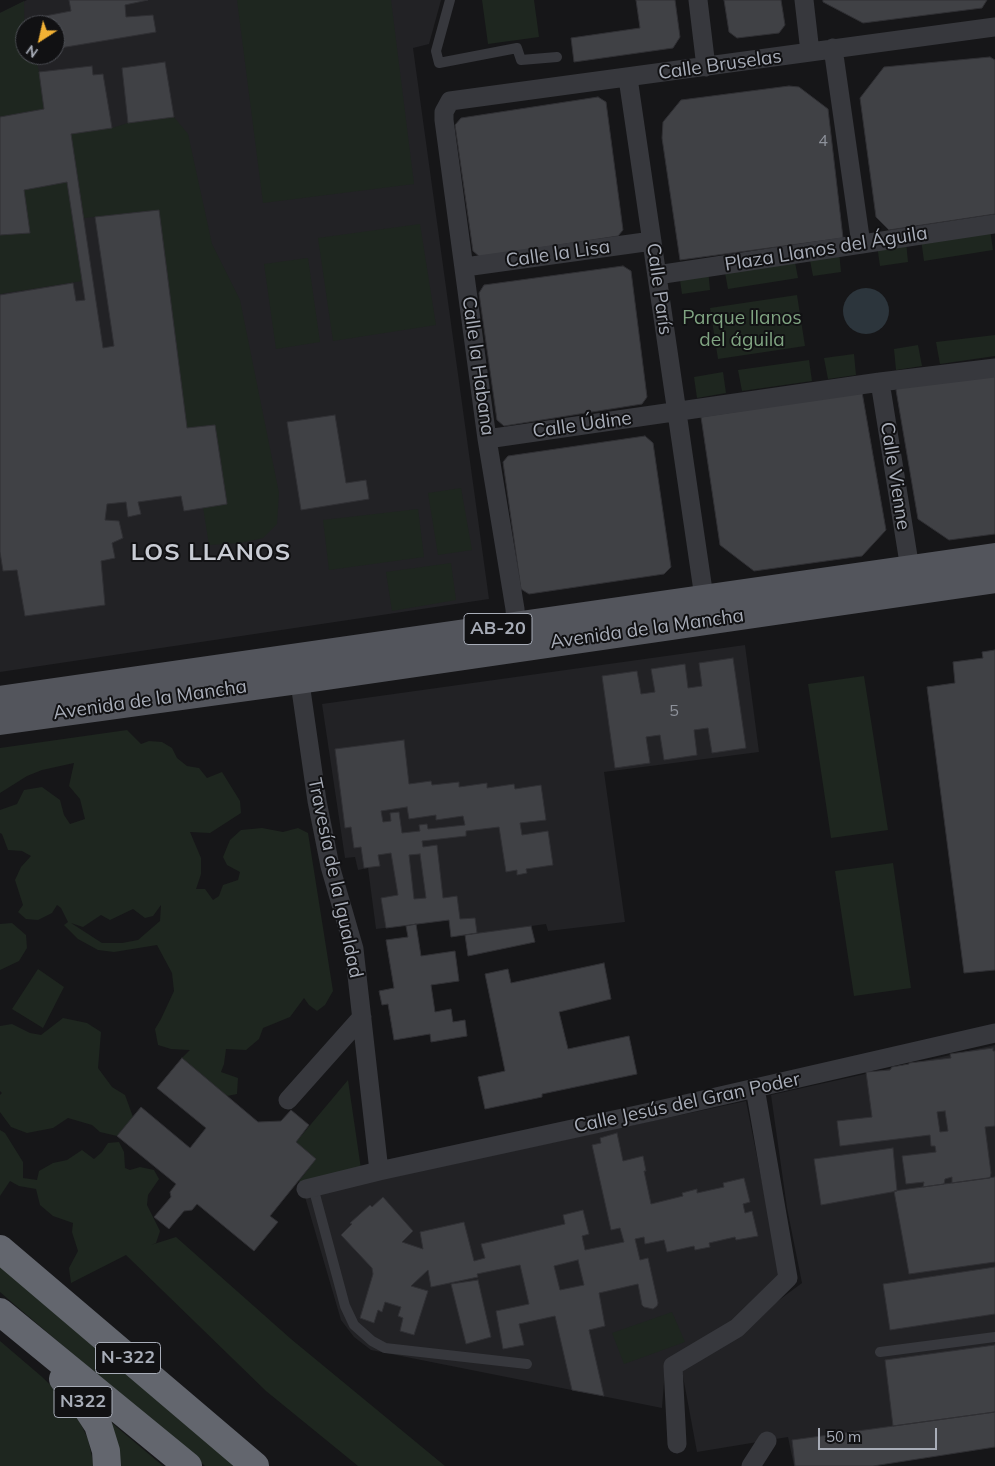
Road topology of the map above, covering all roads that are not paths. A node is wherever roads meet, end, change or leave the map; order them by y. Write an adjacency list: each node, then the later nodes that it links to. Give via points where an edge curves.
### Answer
1 (450, 0): 7 (lane, via 436,51 439,63 517,48 521,60)
2 (698, 0): 8 (street)
3 (804, 0): 6 (street)
4 (995, 27): 5 (street, Calle Bruselas)
5 (833, 48): 6 (street, Calle Bruselas); 13 (street)
6 (810, 52): 8 (street, Calle Bruselas)
7 (557, 57)
8 (706, 67): 9 (street, Calle Bruselas)
9 (628, 78): 10 (street, Calle Bruselas, via 458,99 450,101); 12 (street, Calle París)
10 (447, 106): 14 (street, Calle la Habana, via 444,120)
11 (995, 224): 13 (street, Plaza Llanos del Águila)
12 (652, 241): 14 (street, Calle la Lisa); 15 (street, Calle París)
13 (862, 244): 15 (street, Plaza Llanos del Águila)
14 (465, 267): 19 (street, Calle la Habana)
15 (657, 275): 18 (street, Calle París)
16 (995, 368): 17 (street)
17 (880, 382): 18 (street); 21 (street, Calle Vienne)
18 (677, 411): 19 (street, Calle Údine); 23 (street, Calle París)
19 (487, 439): 24 (street, Calle la Habana)
20 (995, 557): 21 (main road, Avenida de la Mancha / AB-20)
21 (906, 577): 22 (main road, Avenida de la Mancha / AB-20); 23 (main road, Avenida de la Mancha / AB-20)
22 (995, 579)
23 (706, 609): 24 (main road, Avenida de la Mancha / AB-20); 25 (main road, Avenida de la Mancha / AB-20, via 659,627)
24 (516, 626): 25 (main road, Avenida de la Mancha / AB-20)
25 (297, 669): 26 (main road, Avenida de la Mancha / AB-20); 27 (main road, Avenida de la Mancha); 28 (street, Travesía de la Igualdad, via 330,866 354,949)
26 (0, 700)
27 (0, 721)
28 (362, 1017): 31 (street); 32 (street, Travesía de la Igualdad)
29 (995, 1033): 30 (street, Calle Jesús del Gran Poder)
30 (755, 1088): 32 (street, Calle Jesús del Gran Poder); 41 (street, via 788,1278 737,1328 673,1366)
31 (288, 1100)
32 (379, 1171): 33 (street)
33 (309, 1188): 39 (lane, via 345,1306 354,1325 372,1341 386,1348)
34 (0, 1249): 44 (highway, N-322)
35 (0, 1312): 37 (highway, N-322)
36 (995, 1337): 38 (lane)
37 (42, 1347): 42 (highway, N322, via 98,1425); 43 (highway, N-322)
38 (880, 1352)
39 (527, 1364)
40 (767, 1440): 45 (street)
41 (677, 1444)
42 (107, 1466)
43 (188, 1466)
44 (255, 1466)
45 (751, 1466)

